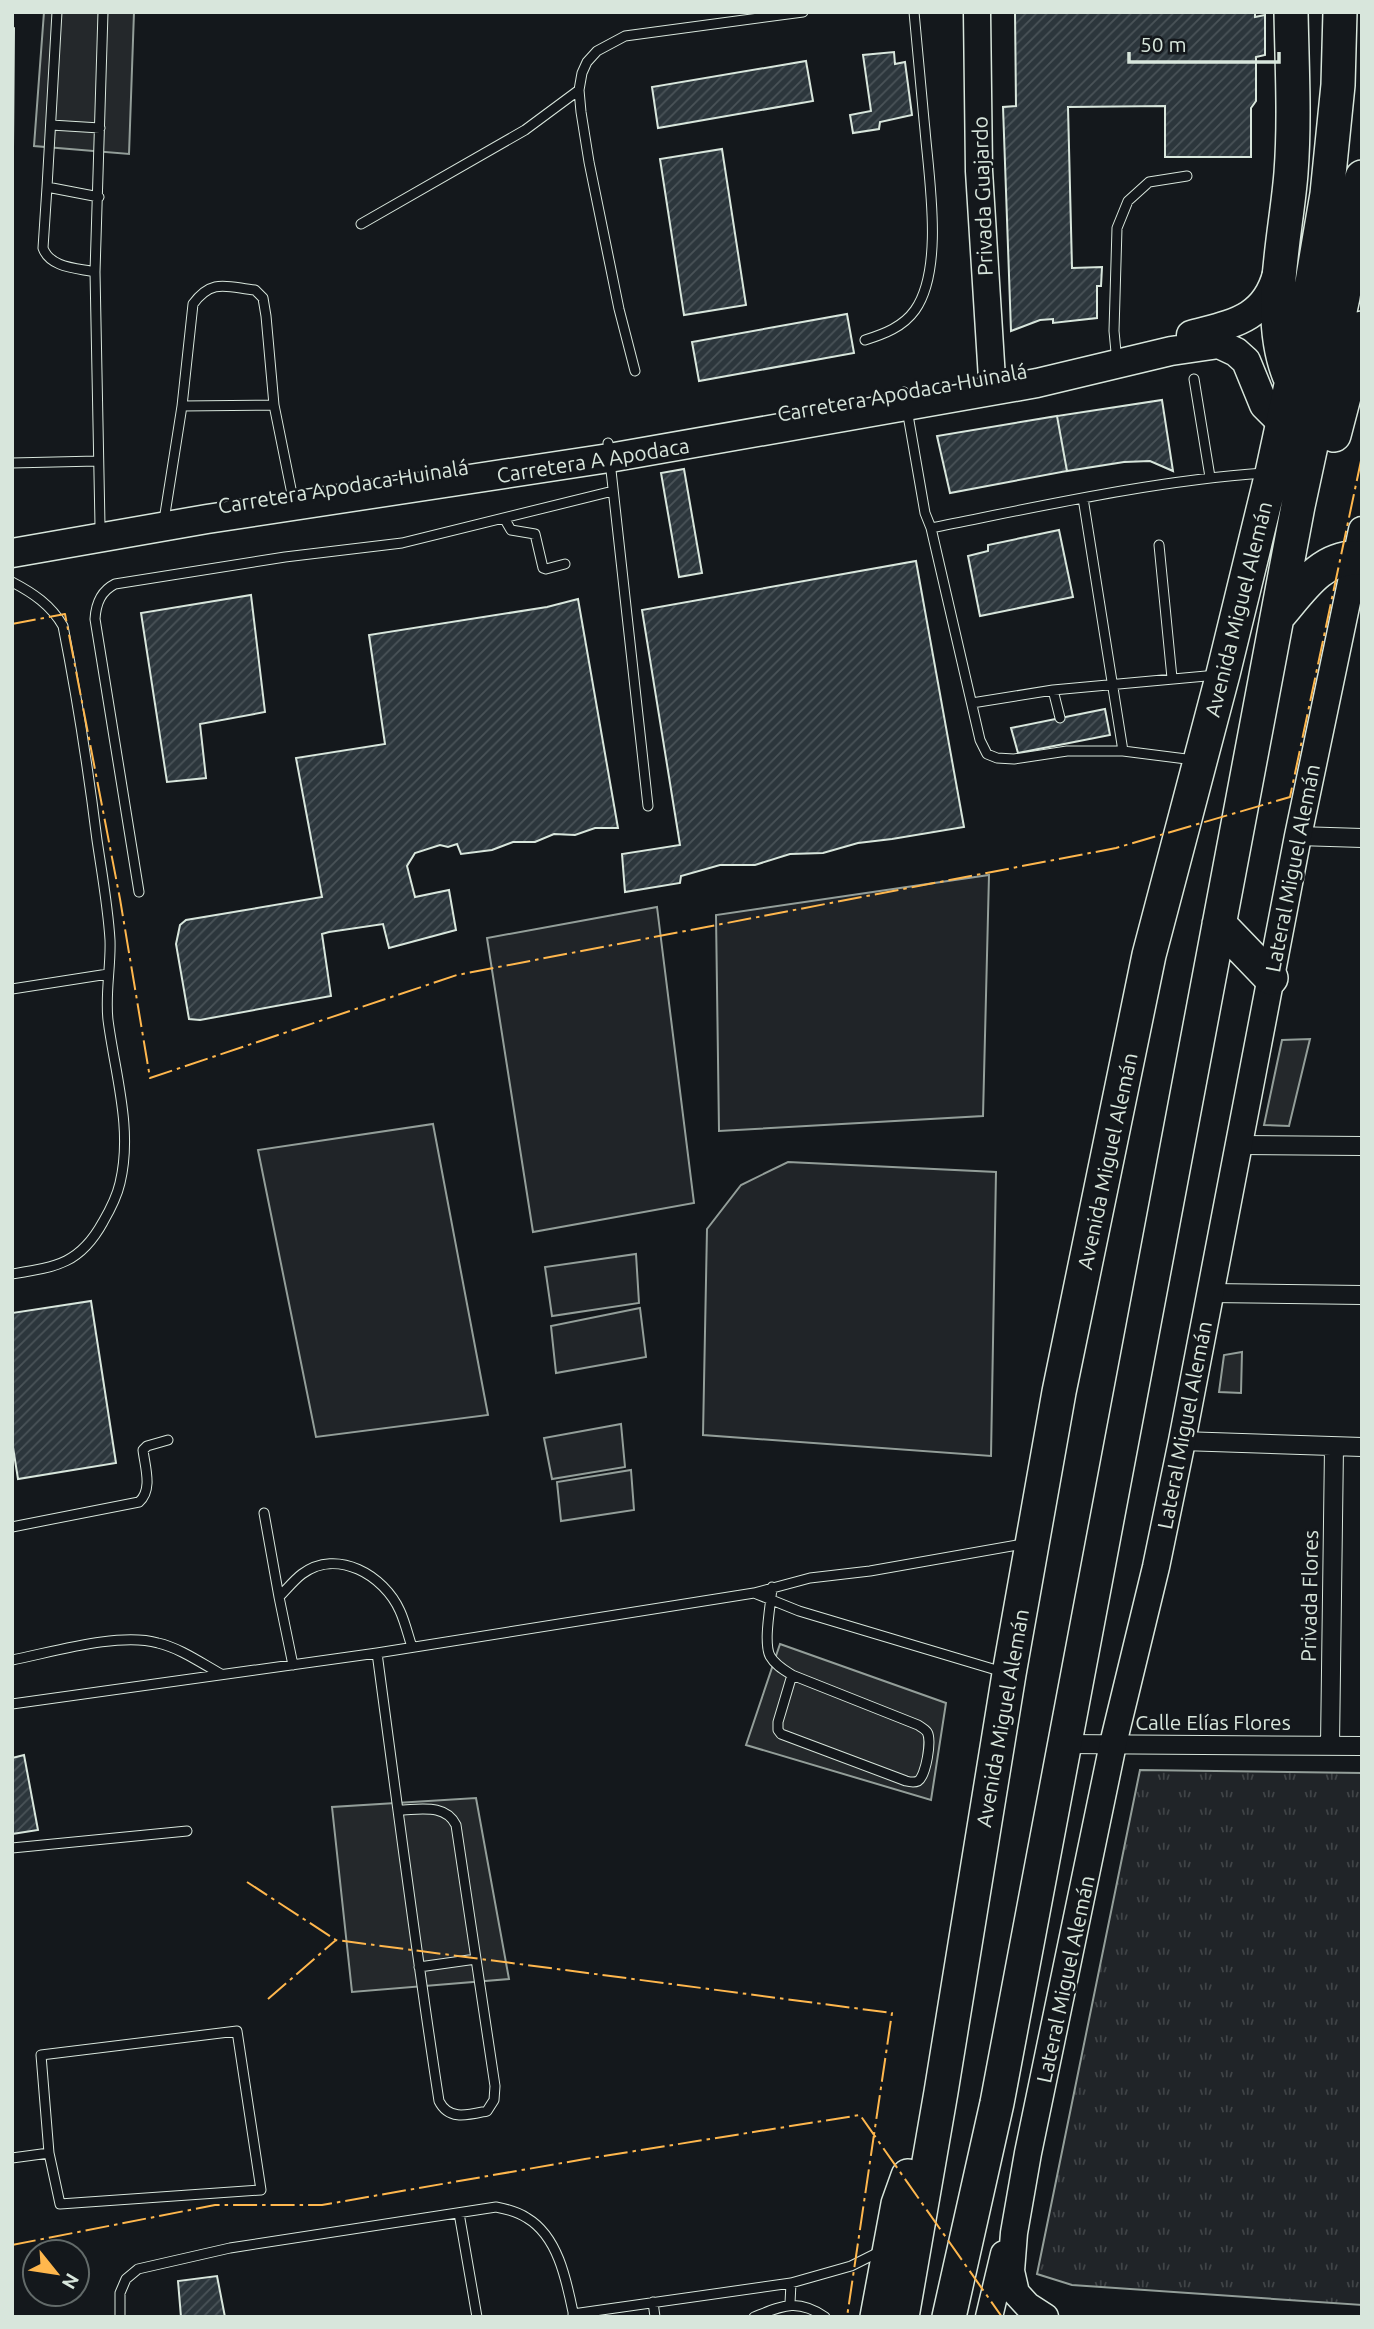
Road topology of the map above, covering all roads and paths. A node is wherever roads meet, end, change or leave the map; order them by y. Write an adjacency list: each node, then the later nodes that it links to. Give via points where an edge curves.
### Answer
1 (57, 12): 9 (lane)
2 (103, 12): 10 (lane)
3 (803, 12): 8 (lane, via 625,36 610,42 587,62)
4 (914, 12): 19 (lane, via 932,218 930,264 925,290 914,311 895,328)
5 (977, 12): 23 (street, Privada Guajardo, via 979,171)
6 (1291, 12): 16 (highway, via 1293,131)
7 (1340, 12): 25 (highway, Avenida Miguel Alemán, via 1327,194)
8 (579, 90): 15 (lane, via 525,130); 22 (lane, via 601,225)
9 (51, 125): 10 (lane); 13 (lane)
10 (100, 128): 14 (lane)
11 (1187, 176): 21 (lane, via 1149,182 1128,201 1117,228)
12 (1362, 177): 29 (highway, Avenida Miguel Alemán, via 1343,297)
13 (47, 187): 14 (lane); 17 (lane, via 45,253 54,262)
14 (99, 197): 17 (lane)
15 (361, 224)
16 (1282, 252): 20 (main road, via 1274,284 1259,309 1238,322); 25 (highway, via 1278,328)
17 (95, 272): 31 (lane)
18 (1362, 328): 38 (highway, via 1334,438)
19 (865, 340)
20 (1170, 346): 21 (main road, Carretera Apodaca-Huinalá); 26 (main road, via 1037,383); 29 (main road, via 1219,344 1236,352 1246,361 1264,405)
21 (1116, 352): 23 (main road, Carretera Apodaca-Huinalá)
22 (635, 371)
23 (992, 379): 26 (main road, Carretera Apodaca-Huinalá)
24 (1194, 379): 34 (lane)
25 (1292, 384): 29 (highway, Avenida Miguel Alemán)
26 (905, 399): 30 (main road, Carretera Apodaca-Huinalá); 42 (lane)
27 (274, 405): 28 (lane); 28 (lane, via 263,298 255,290 216,285 203,291 193,304); 36 (lane)
28 (182, 406): 39 (lane)
29 (1298, 430): 33 (highway, Avenida Miguel Alemán); 38 (highway, Avenida Miguel Alemán)
30 (608, 451): 35 (lane); 36 (main road, Carretera Apodaca-Huinalá); 46 (main road, Carretera A Apodaca)
31 (97, 461): 32 (lane); 41 (lane)
32 (12, 463)
33 (1272, 473): 34 (lane); 50 (highway, Avenida Miguel Alemán)
34 (1210, 477): 37 (lane)
35 (612, 491): 40 (lane); 58 (lane)
36 (292, 494): 39 (main road, Carretera Apodaca-Huinalá)
37 (1083, 498): 42 (lane); 52 (lane)
38 (1298, 506): 49 (highway, Avenida Miguel Alemán)
39 (166, 514): 41 (main road, Carretera Apodaca-Huinalá)
40 (504, 518): 47 (lane, via 511,530 535,534 543,568); 61 (lane, via 402,543 285,557 107,588 95,619)
41 (100, 525): 43 (main road, Carretera Apodaca-Huinalá)
42 (931, 528): 54 (lane)
43 (12, 539)
44 (1159, 545): 51 (lane)
45 (1360, 549): 49 (highway, via 1328,563); 59 (street, Lateral Miguel Alemán)
46 (12, 554)
47 (565, 564)
48 (12, 582): 63 (lane, via 45,603 63,626 103,884 110,941)
49 (1278, 617): 62 (highway, Avenida Miguel Alemán)
50 (1223, 674): 51 (lane); 57 (highway, Avenida Miguel Alemán)
51 (1172, 678): 52 (lane)
52 (1112, 685): 53 (lane); 56 (lane)
53 (1053, 690): 54 (lane); 55 (lane)
54 (972, 704): 56 (lane, via 980,740 987,754 997,758 1066,748)
55 (1059, 718)
56 (1123, 751): 57 (lane)
57 (1200, 761): 77 (highway, Avenida Miguel Alemán, via 1149,955)
58 (648, 806)
59 (1298, 836): 60 (street); 64 (street, Lateral Miguel Alemán)
60 (1362, 838)
61 (139, 892)
62 (1219, 924): 64 (highway); 90 (highway, Avenida Miguel Alemán)
63 (108, 974): 65 (lane); 68 (lane, via 108,1018 124,1122 120,1185 98,1232 79,1255 58,1266)
64 (1271, 978): 66 (street, Lateral Miguel Alemán)
65 (12, 989)
66 (1240, 1145): 67 (street); 69 (street, Lateral Miguel Alemán)
67 (1362, 1146)
68 (12, 1274)
69 (1210, 1293): 70 (street); 72 (street, Lateral Miguel Alemán)
70 (1362, 1295)
71 (168, 1440): 76 (lane, via 143,1450 147,1490 139,1502)
72 (1182, 1441): 73 (street); 91 (street, Lateral Miguel Alemán)
73 (1334, 1447): 74 (street); 92 (street, Privada Flores)
74 (1362, 1447)
75 (264, 1513): 80 (lane)
76 (12, 1527)
77 (1032, 1543): 78 (lane); 87 (highway, Avenida Miguel Alemán)
78 (772, 1587): 79 (lane); 81 (lane)
79 (754, 1593): 81 (lane); 82 (lane)
80 (279, 1597): 82 (lane, via 303,1573 331,1562 357,1567 384,1587 400,1610); 85 (lane)
81 (771, 1601): 87 (lane); 88 (lane, via 770,1656)
82 (412, 1647): 83 (lane)
83 (377, 1653): 85 (lane); 94 (lane)
84 (12, 1660): 86 (lane, via 143,1639 171,1647)
85 (293, 1665): 86 (lane)
86 (221, 1674): 89 (lane)
87 (1009, 1674): 99 (highway, Avenida Miguel Alemán)
88 (792, 1675): 88 (lane, via 926,1730 929,1746 920,1780 906,1781 781,1734 778,1722)
89 (12, 1704)
90 (1064, 1744): 91 (street, Calle Elías Flores); 100 (highway, Avenida Miguel Alemán)
91 (1113, 1744): 92 (street, Calle Elías Flores); 102 (street, Lateral Miguel Alemán)
92 (1330, 1745): 93 (street, Calle Elías Flores)
93 (1362, 1746)
94 (397, 1810): 97 (lane, via 443,1811 453,1818); 98 (lane)
95 (187, 1831): 96 (lane)
96 (12, 1848)
97 (476, 1959): 98 (lane); 98 (lane, via 495,2086 487,2111 470,2115 451,2115 439,2101)
98 (419, 1967)
99 (941, 2092): 105 (highway, via 898,2204); 118 (highway, Avenida Miguel Alemán)
100 (997, 2104): 119 (highway, Avenida Miguel Alemán); 120 (highway, via 988,2234)
101 (49, 2152): 101 (lane, via 41,2055 237,2031 261,2190 60,2204); 103 (lane)
102 (1028, 2153): 110 (street, Lateral Miguel Alemán, via 1011,2271 1016,2293); 121 (street)
103 (12, 2158)
104 (459, 2213): 111 (lane, via 496,2207 522,2215 544,2231 569,2291); 112 (lane, via 230,2248 138,2269 120,2293); 113 (lane)
105 (891, 2242): 106 (lane, via 851,2266); 117 (highway)
106 (791, 2283): 107 (lane); 108 (lane)
107 (653, 2302): 109 (lane); 114 (lane)
108 (790, 2303): 115 (lane); 116 (lane)
109 (612, 2312): 111 (lane)
110 (1040, 2314)
111 (573, 2315)
112 (120, 2317)
113 (477, 2317)
114 (655, 2317)
115 (754, 2317)
116 (825, 2317)
117 (877, 2317)
118 (902, 2317)
119 (949, 2317)
120 (973, 2317)
121 (989, 2317)

